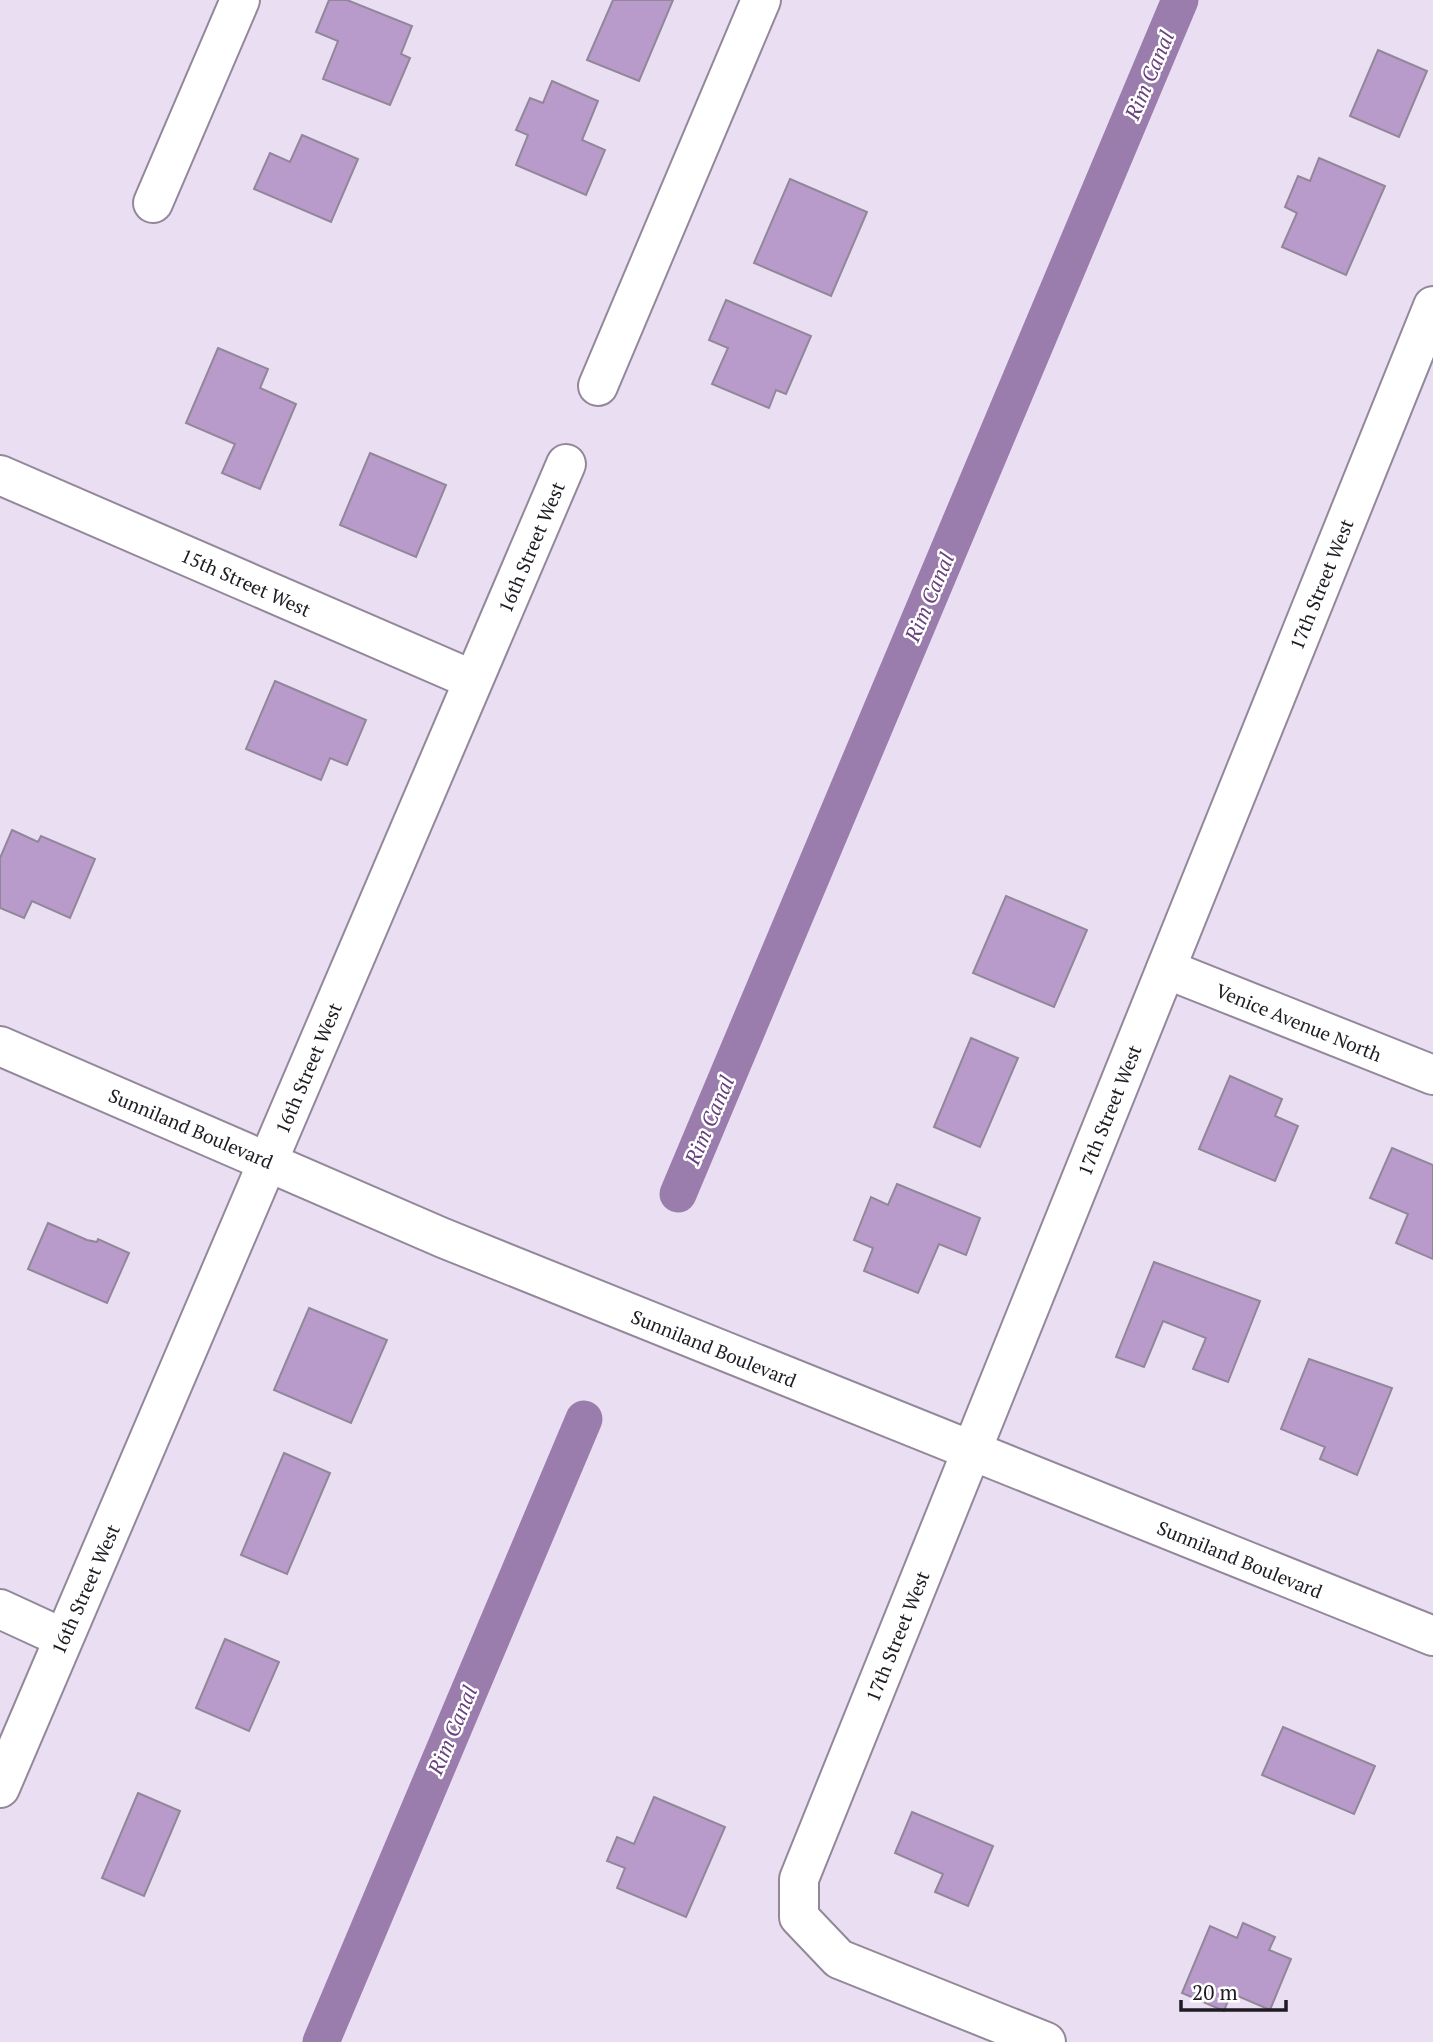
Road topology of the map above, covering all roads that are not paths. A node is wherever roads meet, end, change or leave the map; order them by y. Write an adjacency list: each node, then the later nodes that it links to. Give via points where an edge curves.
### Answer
1 (240, 0): 3 (street)
2 (761, 0): 5 (street)
3 (153, 203)
4 (1433, 306): 9 (street, 17th Street West)
5 (598, 386)
6 (566, 464): 8 (street, 16th Street West)
7 (10, 480): 8 (street, 15th Street West)
8 (472, 680): 12 (street, 16th Street West)
9 (1166, 969): 11 (street, Venice Avenue North); 13 (street, 17th Street West)
10 (0, 1046): 12 (street, Sunniland Boulevard)
11 (1433, 1075)
12 (268, 1162): 13 (street, Sunniland Boulevard, via 443,1238); 16 (street, 16th Street West)
13 (971, 1451): 15 (street, Sunniland Boulevard); 18 (street, 17th Street West, via 799,1879 799,1917 839,1959)
14 (0, 1609): 16 (street)
15 (1433, 1636)
16 (63, 1638): 17 (street, 16th Street West)
17 (0, 1788)
18 (1046, 2042)

